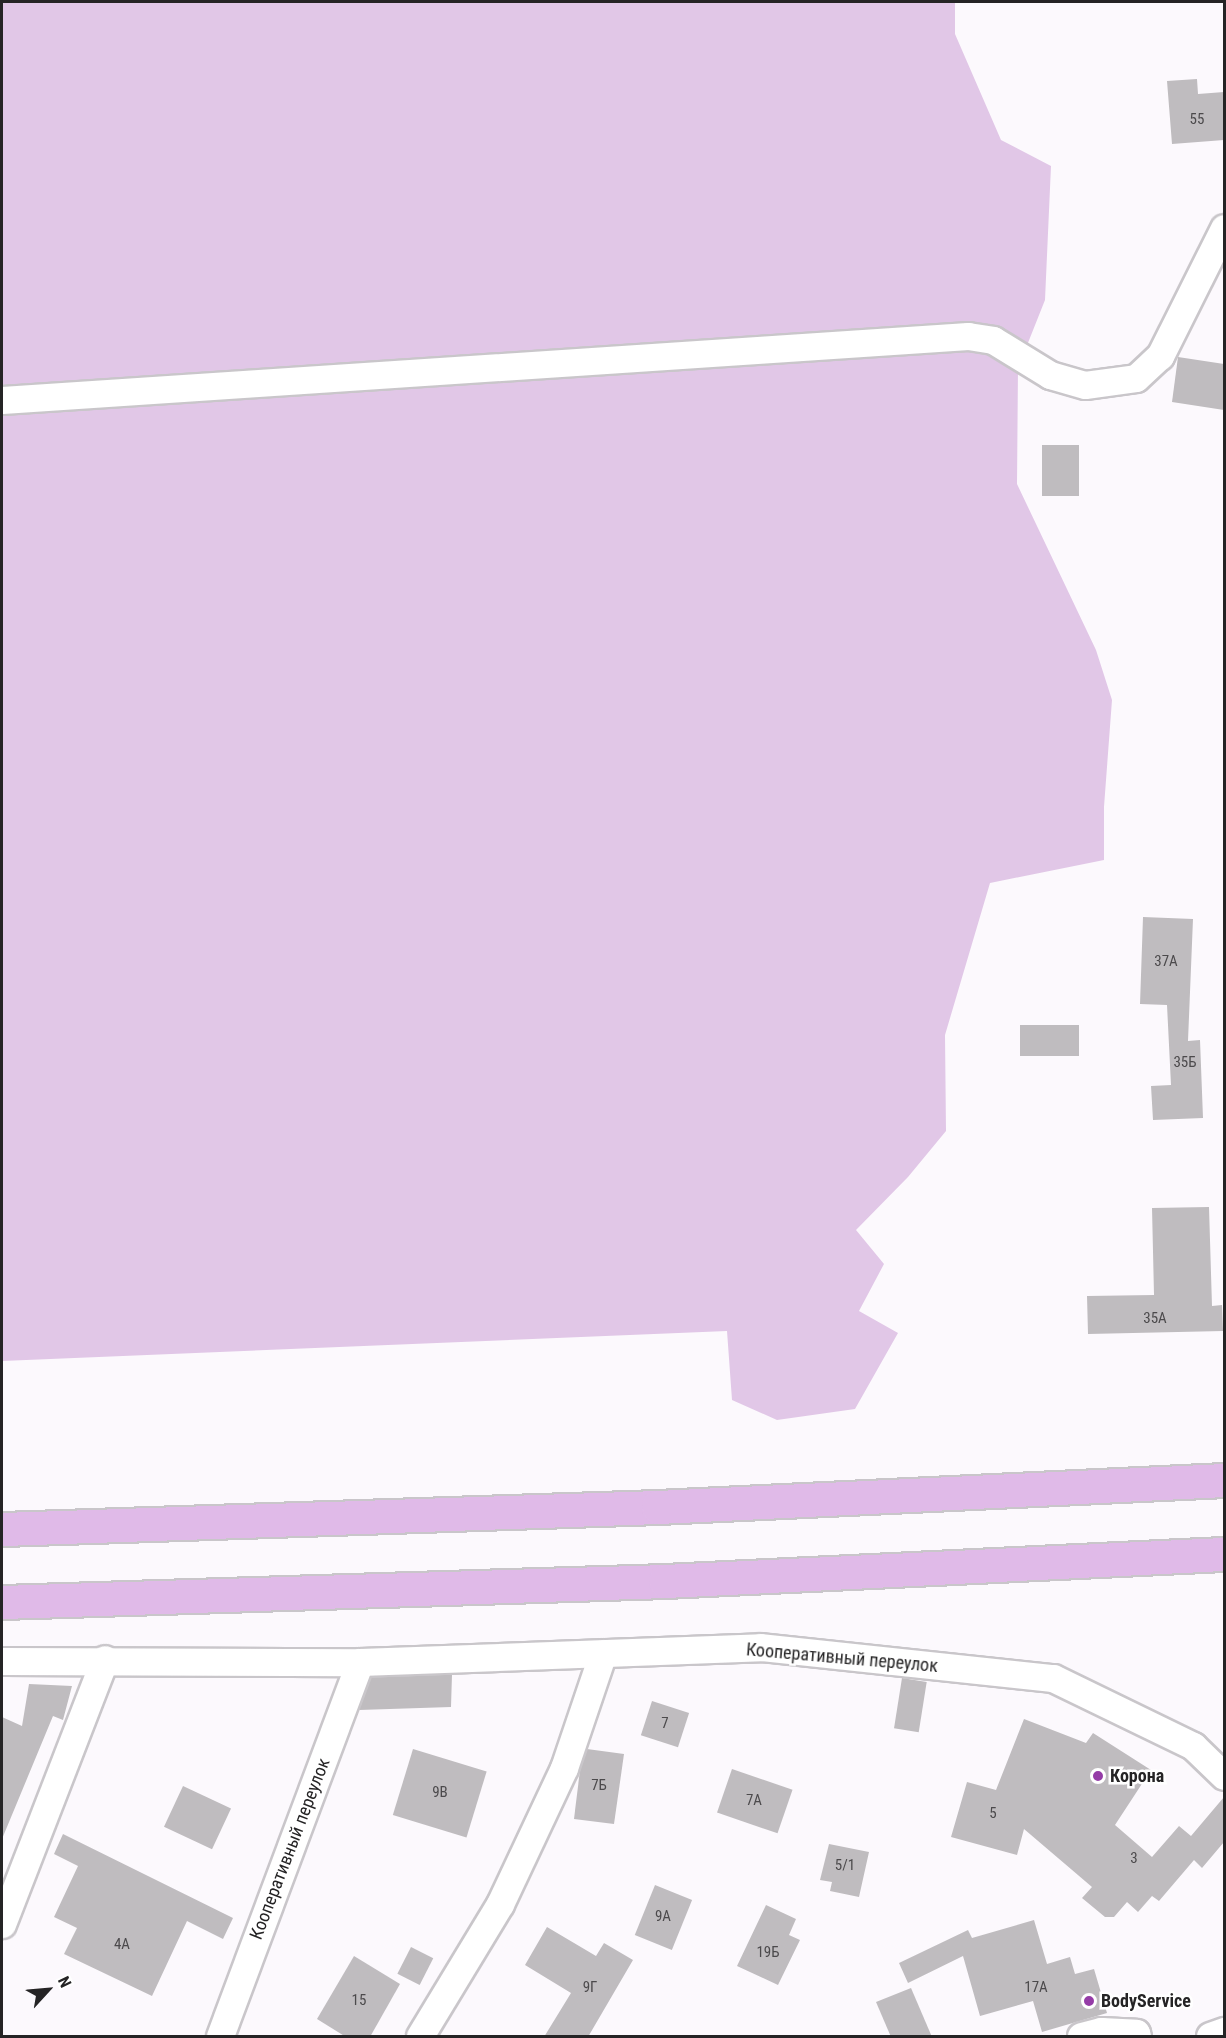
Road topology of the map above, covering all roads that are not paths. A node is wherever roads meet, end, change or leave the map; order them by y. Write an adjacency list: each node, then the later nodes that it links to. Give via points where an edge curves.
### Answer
1 (1224, 228): 2 (street, via 1160,356 1136,378 1085,385 1050,375 993,340 968,336)
2 (2, 400)
3 (1224, 1480): 4 (main road, via 658,1508)
4 (2, 1530)
5 (1224, 1554): 6 (main road, via 677,1581)
6 (2, 1602)
7 (603, 1653): 10 (street, Кооперативный переулок); 11 (street, Кооперативный переулок, via 761,1647 1053,1678 1193,1746); 15 (street, via 564,1768 500,1905)
8 (105, 1659): 9 (street, Кооперативный переулок); 10 (street, Кооперативный переулок); 12 (street)
9 (2, 1661)
10 (360, 1662): 14 (street, Кооперативный переулок)
11 (1224, 1776)
12 (2, 1924)
13 (1224, 2031): 18 (street)
14 (220, 2037)
15 (420, 2037)
16 (1081, 2037): 17 (street, via 1101,2031 1136,2033)
17 (1137, 2037)
18 (1210, 2037)

